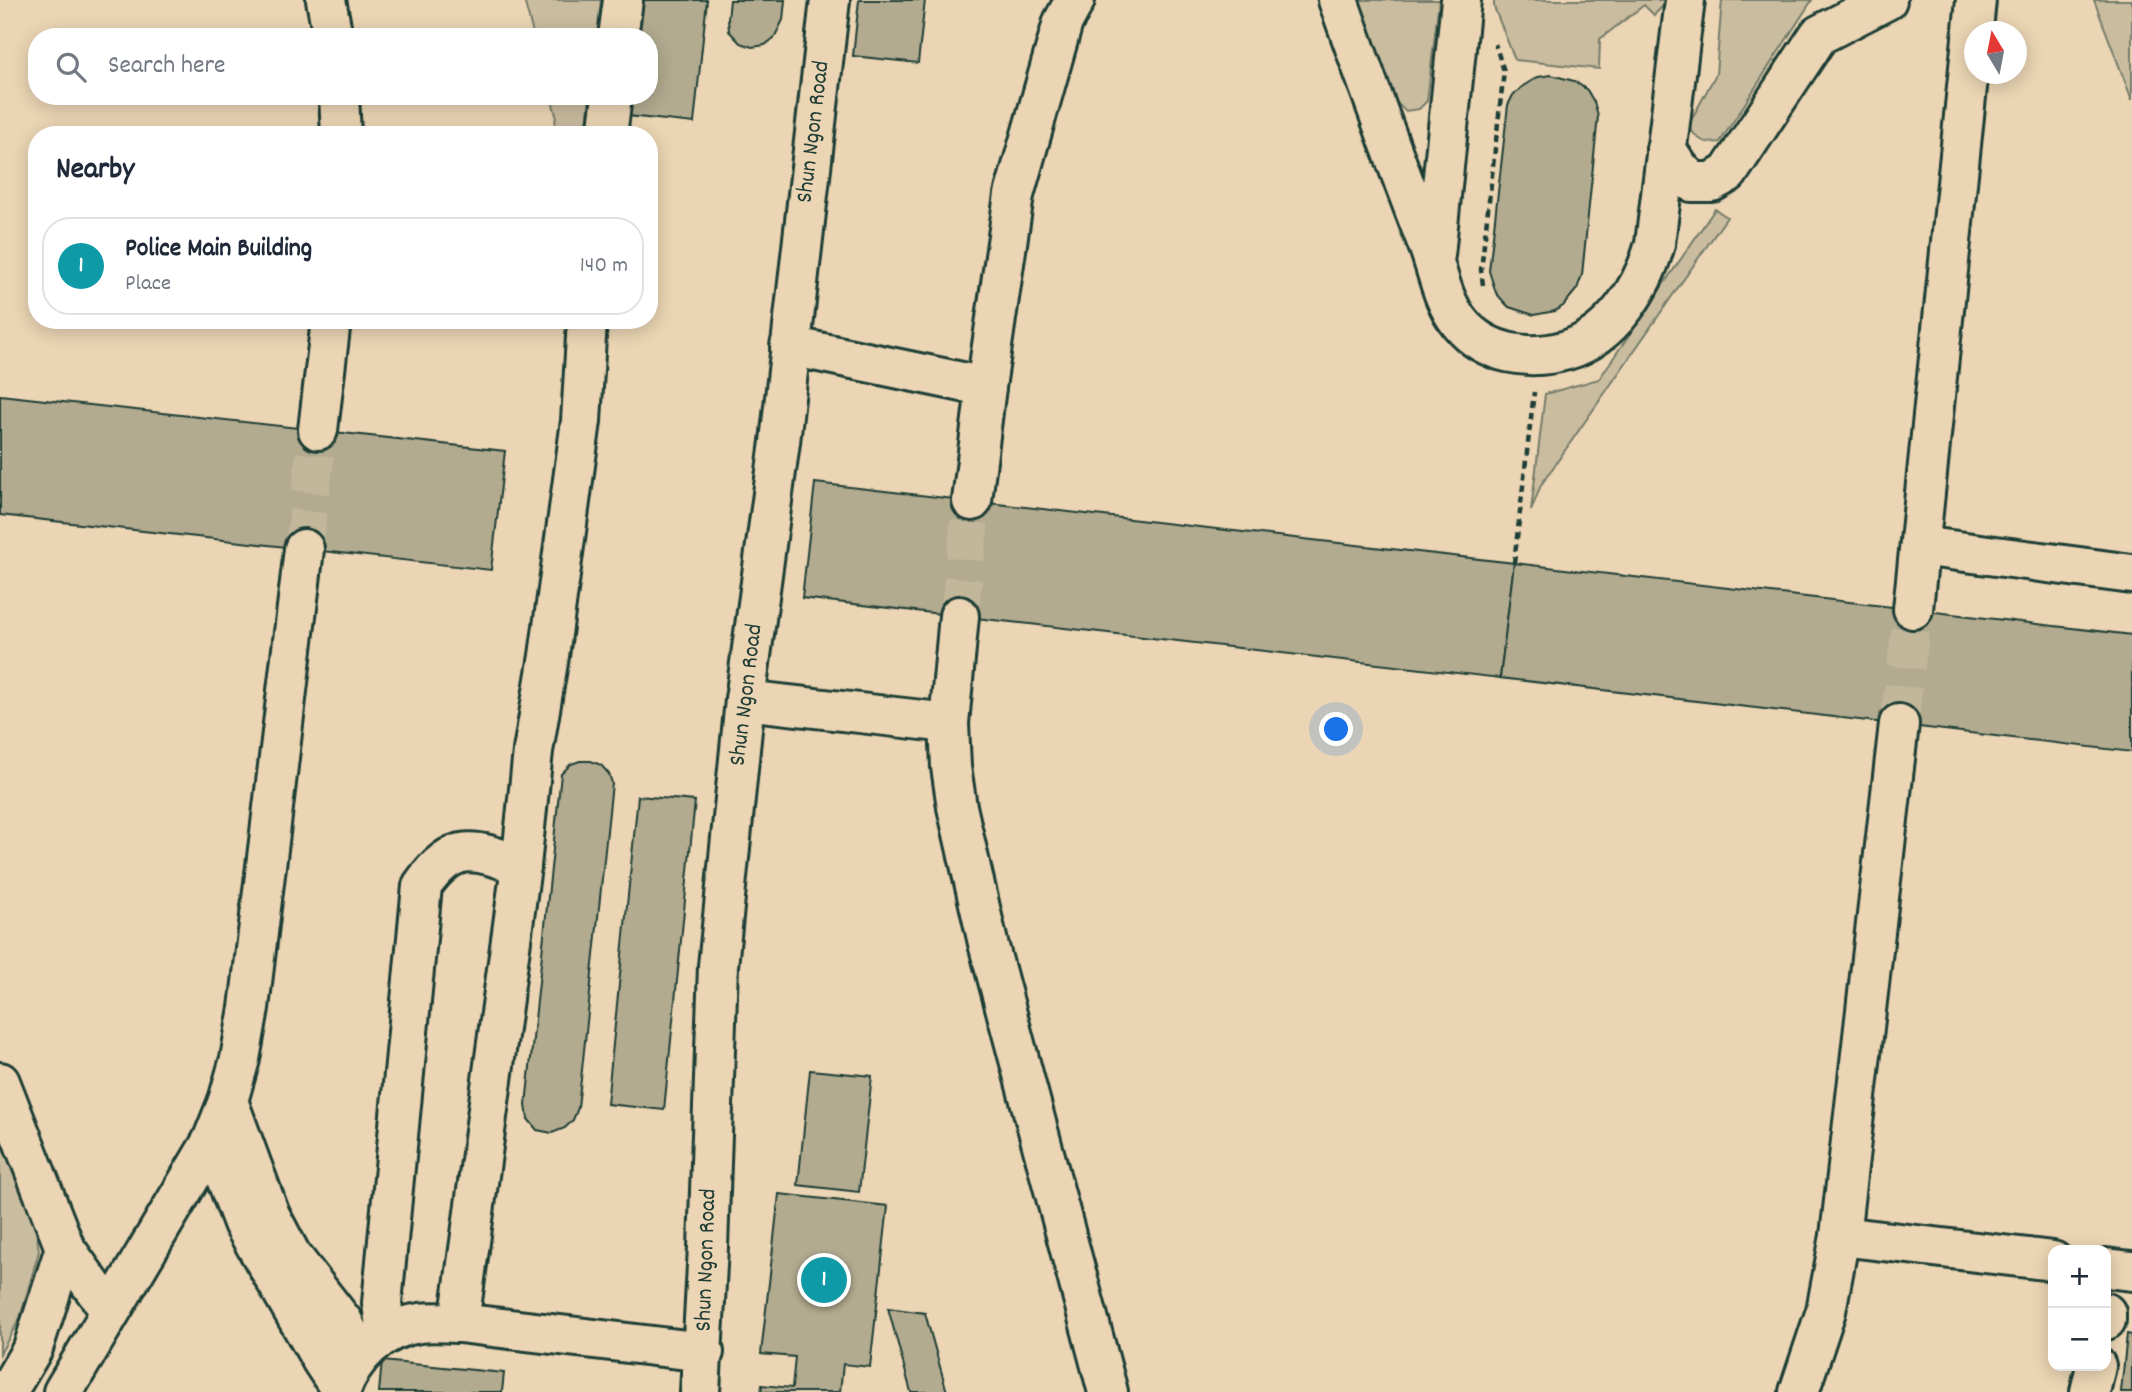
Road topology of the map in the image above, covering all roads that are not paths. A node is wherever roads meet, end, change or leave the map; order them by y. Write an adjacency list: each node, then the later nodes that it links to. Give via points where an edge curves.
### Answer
1 (326, 0): 10 (main road)
2 (623, 0): 11 (main road)
3 (830, 0): 20 (main road, Shun Ngon Road)
4 (1338, 0): 17 (main road)
5 (1461, 0): 17 (main road)
6 (1685, 0): 16 (main road)
7 (1887, 0): 16 (main road, via 1819,35 1728,173 1712,182 1692,182)
8 (1976, 0): 24 (main road)
9 (1067, 7): 21 (main road, via 1014,195)
10 (331, 28)
11 (619, 28)
12 (339, 105): 14 (main road)
13 (611, 105): 15 (main road)
14 (341, 126)
15 (608, 126)
16 (1666, 149): 17 (main road, via 1648,268 1637,290 1595,336 1569,349 1538,355 1495,348 1461,324 1447,302)
17 (1434, 260)
18 (330, 329): 22 (main road)
19 (586, 329): 32 (main road, via 581,421)
20 (790, 346): 21 (main road); 29 (main road, Shun Ngon Road)
21 (986, 387): 23 (main road)
22 (318, 430)
23 (972, 501)
24 (1920, 546): 26 (main road); 27 (main road)
25 (304, 550): 34 (main road, via 256,955 240,1059)
26 (2132, 574)
27 (1913, 609)
28 (959, 616): 30 (main road)
29 (745, 700): 30 (main road); 44 (main road, Shun Ngon Road, via 718,966)
30 (949, 723): 50 (main road, via 957,807 988,943)
31 (1899, 724): 36 (main road)
32 (521, 866): 42 (main road); 43 (main road, via 474,850 452,856 433,870 422,886 382,1303)
33 (0, 1082): 37 (main road)
34 (228, 1101): 35 (main road); 43 (main road, via 270,1215 291,1255 343,1322)
35 (212, 1141): 41 (main road); 46 (main road, via 243,1223)
36 (1840, 1236): 38 (main road); 51 (main road, via 1826,1311)
37 (65, 1248): 41 (main road); 47 (main road, via 33,1348)
38 (2048, 1260)
39 (2111, 1269): 40 (main road)
40 (2132, 1271)
41 (110, 1311): 48 (main road)
42 (459, 1323): 43 (main road, via 421,1323); 44 (main road)
43 (373, 1345): 46 (main road)
44 (704, 1352): 49 (main road, Shun Ngon Road)
45 (2095, 1371): 52 (main road)
46 (340, 1391)
47 (8, 1392)
48 (63, 1392)
49 (700, 1392)
50 (1108, 1392)
51 (1800, 1392)
52 (2090, 1392)

